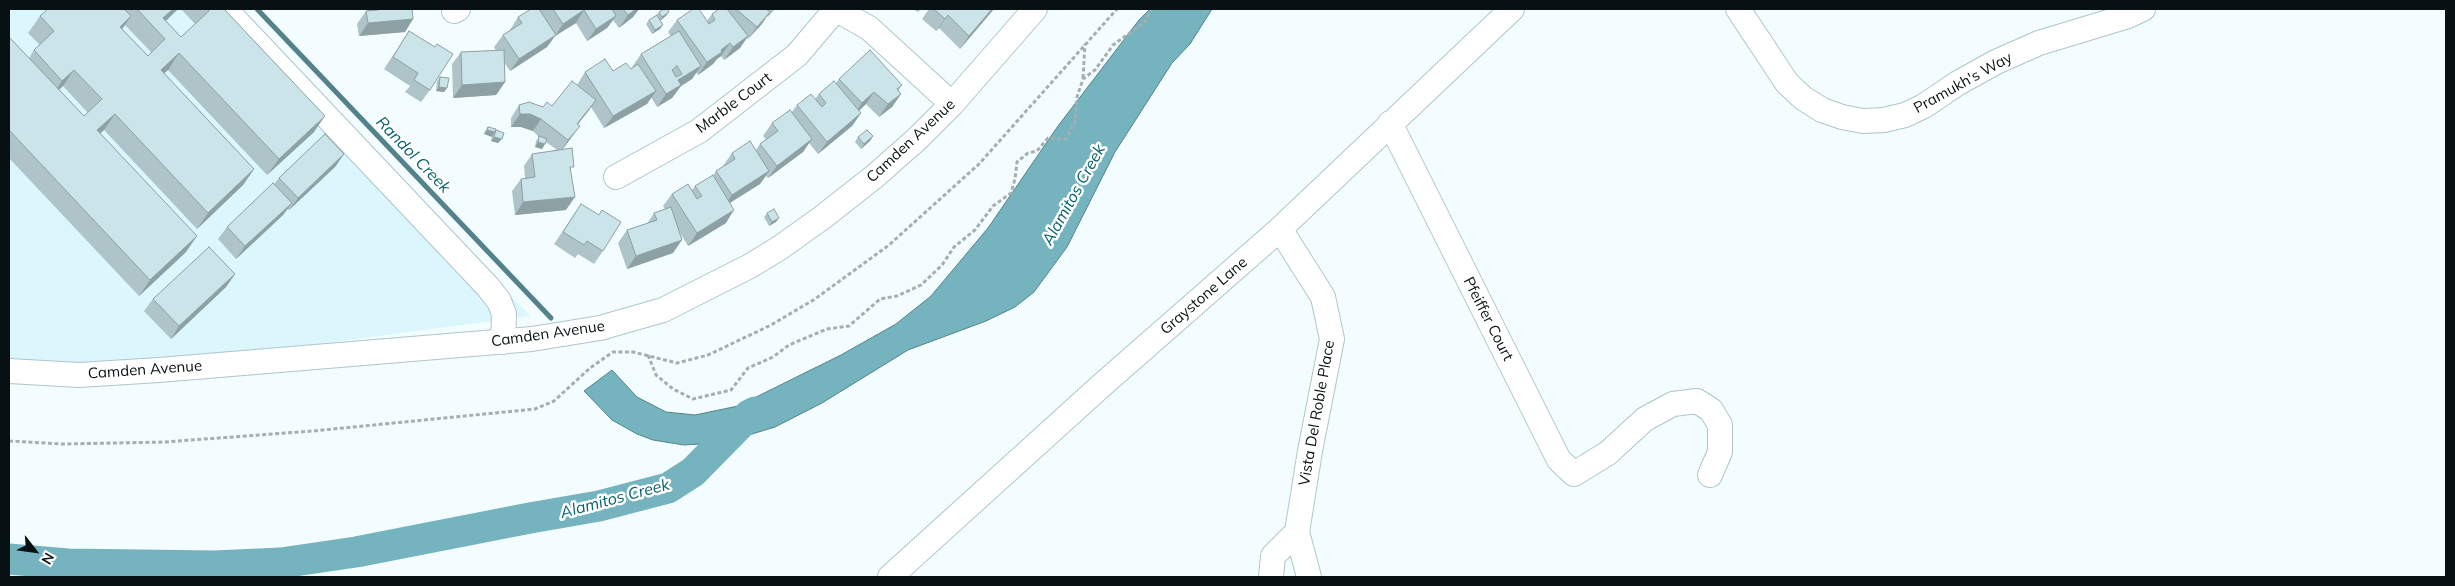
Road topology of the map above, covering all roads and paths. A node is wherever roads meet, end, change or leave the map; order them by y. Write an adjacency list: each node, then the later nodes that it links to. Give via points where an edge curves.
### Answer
1 (225, 9): 14 (street, via 488,287 504,314)
2 (835, 9): 10 (street, via 869,28); 12 (street, Marble Court, via 797,55 699,131)
3 (1035, 9): 10 (street, Camden Avenue)
4 (1151, 9): 9 (path, via 1145,22 1112,45 1095,70)
5 (1512, 9): 11 (street, Graystone Lane)
6 (1738, 9): 7 (street, Pramukh's Way, via 1787,82 1804,98 1828,112 1863,121 1905,115 2005,58 2039,43)
7 (2143, 9)
8 (1085, 44): 9 (path)
9 (1083, 79): 15 (path, via 1077,97 1075,122 1066,138 1048,138 1037,151 1028,153 1017,162 1011,193 993,206 975,230 954,247 921,285 897,296 880,299 850,326 826,329 789,345 773,357 748,368 731,390 693,399 656,375)
10 (952, 104): 14 (street, Camden Avenue, via 917,140 824,217 750,266 662,310 582,332)
11 (1390, 123): 13 (street, Graystone Lane); 17 (street, Pfeiffer Court, via 1559,460 1574,474 1608,453 1645,419 1674,404 1697,400 1711,410 1720,425 1720,452)
12 (616, 178)
13 (1280, 229): 18 (street, Vista Del Roble Place, via 1322,297 1332,339); 19 (street, Graystone Lane)
14 (504, 342): 16 (street, Camden Avenue, via 79,375)
15 (648, 356)
16 (9, 371)
17 (1710, 475)
18 (1297, 532): 20 (street, via 1273,556); 21 (street, Vista Del Roble Place)
19 (890, 577)
20 (1271, 577)
21 (1309, 577)

